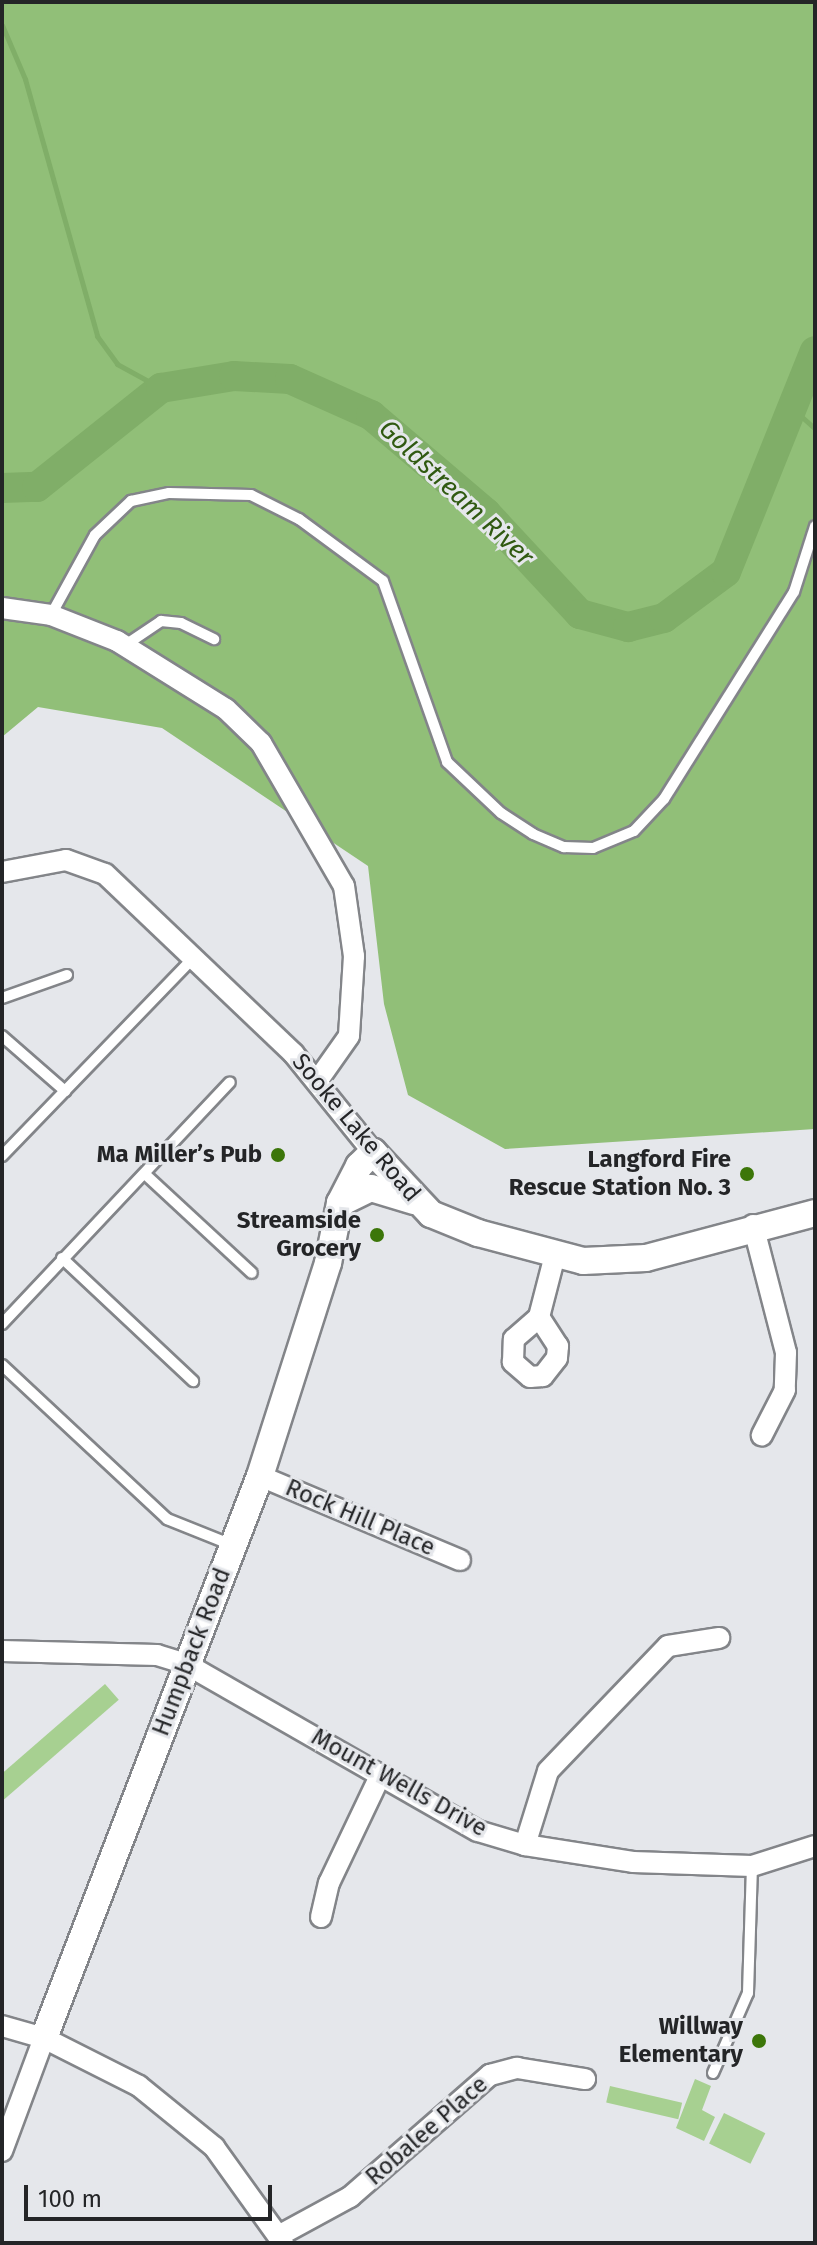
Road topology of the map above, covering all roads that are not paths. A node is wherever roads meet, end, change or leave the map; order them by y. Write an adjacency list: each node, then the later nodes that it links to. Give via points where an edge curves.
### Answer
1 (815, 526): 3 (lane, via 794,592 664,799 634,831 593,848 564,847 533,834 501,813 447,762 383,581 299,519 251,495 169,493 131,501 95,535)
2 (2, 608): 3 (street)
3 (51, 615): 5 (street)
4 (214, 639): 5 (lane, via 161,621)
5 (124, 646): 11 (street, via 226,709 261,743 344,886 354,956 349,1036)
6 (2, 872): 7 (street, Sooke Lake Road, via 66,860 105,874)
7 (193, 958): 11 (street, Sooke Lake Road); 13 (lane)
8 (67, 975): 9 (lane)
9 (2, 998)
10 (2, 1036): 13 (lane)
11 (318, 1080): 14 (street, Sooke Lake Road)
12 (230, 1082): 16 (lane)
13 (65, 1091): 15 (lane)
14 (373, 1152): 17 (street, Sooke Lake Road); 18 (street, Humpback Road, via 353,1174)
15 (2, 1156)
16 (146, 1175): 22 (lane); 23 (lane)
17 (415, 1202): 18 (street, via 371,1188); 21 (street, Sooke Lake Road, via 453,1225)
18 (340, 1203): 29 (street, Humpback Road, via 328,1263)
19 (815, 1213): 20 (street, Sooke Lake Road)
20 (753, 1225): 21 (street, Sooke Lake Road, via 646,1258 583,1261); 28 (street, via 786,1353 785,1390)
21 (555, 1255): 24 (street)
22 (62, 1258): 25 (lane); 27 (lane)
23 (252, 1273)
24 (539, 1317)
25 (2, 1324)
26 (2, 1365): 30 (lane, via 167,1519)
27 (193, 1381)
28 (762, 1435)
29 (260, 1476): 30 (street, Humpback Road); 31 (street, Rock Hill Place)
30 (233, 1545): 34 (street, Humpback Road)
31 (460, 1560)
32 (719, 1638): 36 (street, via 668,1646 548,1771)
33 (2, 1651): 34 (street, Mount Wells Drive, via 157,1655)
34 (186, 1664): 35 (street, Mount Wells Drive); 41 (street, Humpback Road)
35 (381, 1774): 36 (street, Mount Wells Drive, via 478,1831); 39 (street, via 329,1883)
36 (525, 1845): 38 (street, Mount Wells Drive, via 633,1862)
37 (815, 1846): 38 (street, Mount Wells Drive)
38 (752, 1866): 42 (lane, via 748,1993)
39 (321, 1917)
40 (2, 2026): 41 (street)
41 (44, 2038): 44 (street, Humpback Road); 45 (street, via 139,2086 214,2147)
42 (713, 2073)
43 (585, 2079): 45 (street, Robalee Place, via 517,2068 490,2075 350,2197)
44 (2, 2151)
45 (282, 2239)

